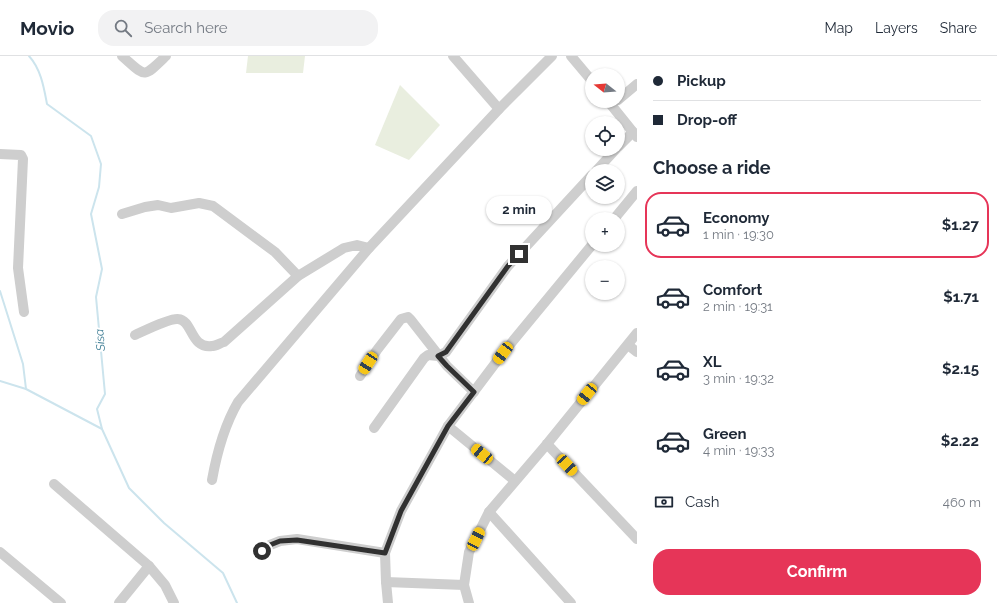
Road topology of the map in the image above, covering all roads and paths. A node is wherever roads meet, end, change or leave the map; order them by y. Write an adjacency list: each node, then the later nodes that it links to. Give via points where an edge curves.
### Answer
1 (122, 56): 2 (street, via 140,72 145,73 150,72)
2 (166, 56)
3 (453, 56): 10 (street)
4 (552, 56): 10 (street)
5 (572, 56): 6 (street)
6 (585, 72)
7 (637, 84): 8 (street)
8 (625, 93)
9 (618, 108): 11 (street)
10 (499, 109): 20 (street)
11 (635, 134): 12 (street)
12 (625, 142)
13 (0, 154): 23 (street, via 21,155 23,159 18,268)
14 (610, 156): 15 (street)
15 (602, 164)
16 (585, 183): 28 (street, via 508,266 461,333 446,352)
17 (637, 191): 18 (street)
18 (620, 212)
19 (122, 214): 22 (street, via 145,207 171,208 199,203 213,206 275,252)
20 (369, 248): 22 (street, via 357,245 344,248); 34 (street, via 238,402 224,432)
21 (586, 252): 30 (street)
22 (298, 276): 25 (street, via 224,342 212,346 202,345 195,340 184,321 179,318)
23 (24, 312)
24 (637, 332): 26 (street)
25 (135, 336)
26 (628, 345): 27 (street); 33 (street)
27 (637, 352)
28 (438, 356): 29 (street, via 411,320 404,317); 30 (street); 32 (street, via 428,355 424,358)
29 (360, 376)
30 (474, 392): 31 (street)
31 (448, 426): 35 (street); 41 (street, via 401,511)
32 (374, 428)
33 (547, 444): 35 (street); 38 (street)
34 (212, 480)
35 (515, 481): 37 (street)
36 (54, 484): 42 (street)
37 (489, 512): 44 (street, via 469,552); 50 (street)
38 (637, 539)
39 (262, 551): 41 (street, via 280,541 297,540)
40 (0, 552): 45 (street)
41 (385, 553): 43 (street)
42 (149, 566): 46 (street); 47 (street, via 165,585)
43 (386, 582): 44 (street); 48 (street)
44 (464, 585): 49 (street)
45 (61, 603)
46 (119, 603)
47 (174, 603)
48 (388, 603)
49 (468, 603)
50 (571, 603)

